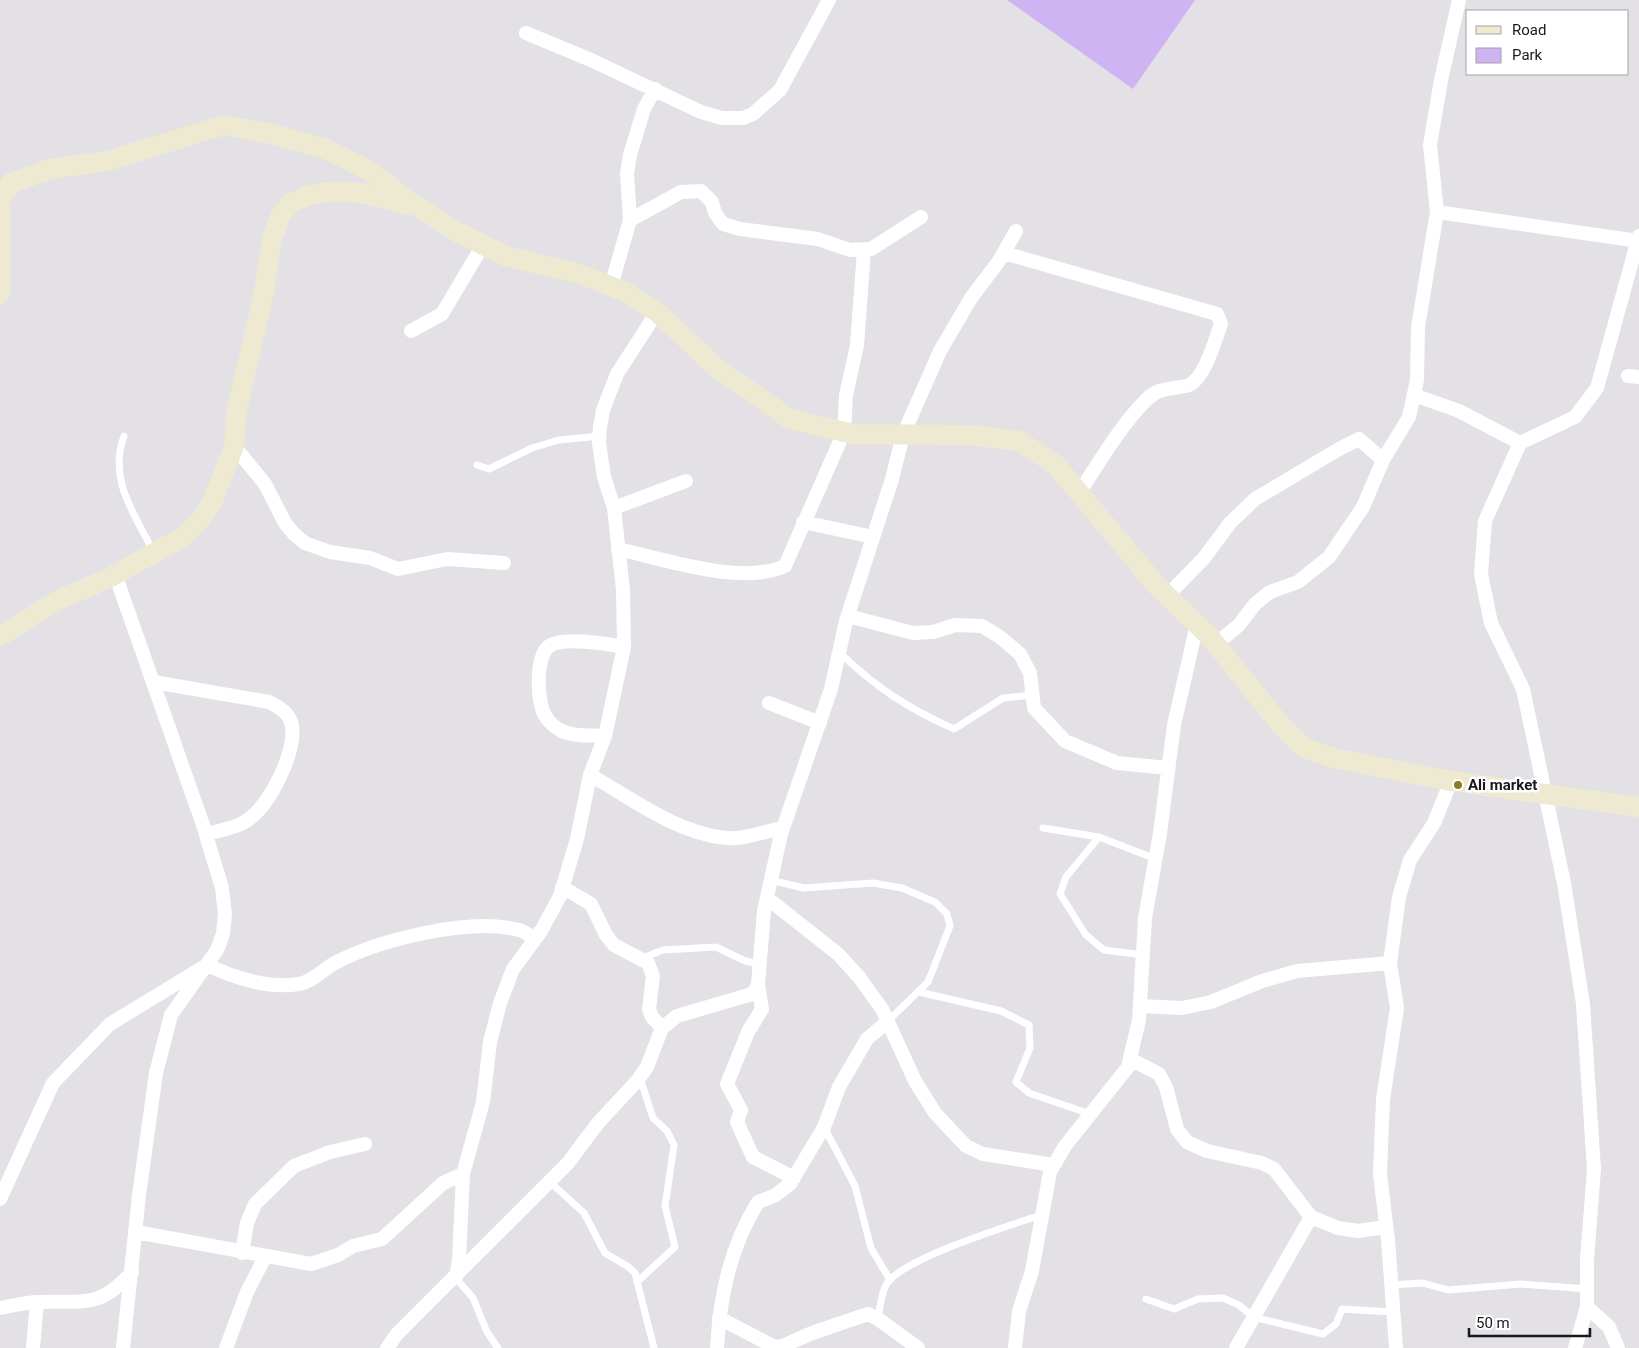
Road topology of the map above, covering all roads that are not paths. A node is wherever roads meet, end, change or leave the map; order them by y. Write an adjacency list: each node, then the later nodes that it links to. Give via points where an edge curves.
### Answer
1 (829, 0): 4 (street, via 780,90 753,114 743,118 722,118 701,112)
2 (1459, 0): 8 (street, via 1430,145)
3 (526, 33): 4 (street)
4 (655, 89): 10 (street, via 644,109 630,155)
5 (0, 198): 7 (street, via 11,183 50,170 107,161 224,125 326,149 372,172)
6 (0, 206): 17 (street)
7 (421, 208): 13 (street); 26 (street, via 367,194 327,192 306,196 290,204 281,215 272,238 264,292 236,414)
8 (1437, 212): 12 (street); 20 (street, via 1418,327)
9 (921, 217): 14 (street, via 871,250)
10 (630, 220): 14 (street, via 681,192 701,191 712,202 723,224 818,239 850,250); 16 (street)
11 (1016, 232): 15 (street)
12 (1639, 239): 25 (street, via 1597,388 1575,417)
13 (483, 245): 16 (street, via 505,256 578,273); 19 (street, via 442,314)
14 (864, 250): 21 (street, via 857,345 846,395)
15 (1004, 253): 22 (street, via 971,298 940,351); 30 (street, via 1217,314 1221,324 1199,377 1189,386 1157,391 1147,399 1121,430)
16 (611, 286): 18 (street)
17 (0, 294)
18 (656, 312): 21 (street, via 718,369 790,419); 24 (street, via 617,374 603,410)
19 (411, 332)
20 (1414, 396): 25 (street, via 1459,411); 27 (street, via 1409,417)
21 (844, 432): 22 (street); 32 (street)
22 (903, 435): 30 (street, via 969,435 1020,441 1056,465); 33 (street)
23 (124, 436): 35 (lane, via 117,453 119,481)
24 (600, 436): 28 (lane, via 559,440 532,448 489,469); 31 (street, via 604,477)
25 (1520, 443): 53 (street, via 1485,521 1481,574 1491,623 1523,689)
26 (234, 446): 35 (street, via 212,503 200,520 183,537); 36 (street, via 265,484 285,523 305,543 330,552 370,558 398,569 447,559)
27 (1383, 460): 38 (street, via 1359,439 1255,499); 42 (street, via 1363,507 1329,557 1298,582 1270,592 1254,604 1238,625)
28 (477, 465)
29 (686, 482): 31 (street)
30 (1079, 493): 38 (street)
31 (614, 508): 34 (street)
32 (803, 522): 33 (street); 34 (street, via 785,566 771,572 710,571)
33 (873, 537): 39 (street)
34 (618, 549): 43 (street)
35 (154, 553): 37 (street)
36 (504, 564)
37 (115, 574): 41 (street, via 60,599); 45 (street)
38 (1167, 596): 40 (street)
39 (848, 616): 44 (street); 46 (street, via 913,633 933,632 955,625 982,626 1020,654 1030,673)
40 (1197, 624): 42 (street); 50 (street, via 1182,682)
41 (0, 636)
42 (1216, 644): 52 (street, via 1280,724 1303,747 1333,758)
43 (624, 647): 49 (street); 49 (street, via 560,643 548,647 538,670 546,718 564,732)
44 (839, 653): 46 (lane, via 897,700 954,729 1003,698); 48 (street)
45 (154, 682): 57 (street); 57 (street, via 269,702 285,710 292,726 289,748 277,783 263,808 245,822)
46 (1033, 695): 50 (street, via 1034,708 1065,741 1116,763)
47 (769, 703): 48 (street)
48 (820, 723): 55 (street)
49 (605, 736): 51 (street)
50 (1168, 768): 59 (street)
51 (590, 775): 55 (street, via 677,825 706,834 736,838); 61 (street, via 577,839)
52 (1451, 781): 53 (street); 66 (street, via 1434,823 1410,860 1399,897)
53 (1544, 794): 54 (street); 95 (street, via 1564,883 1583,1004 1594,1169)
54 (1639, 807)
55 (783, 828): 60 (street)
56 (1043, 828): 58 (lane)
57 (206, 834): 68 (street, via 222,888 225,914 223,934)
58 (1099, 837): 59 (lane); 64 (lane, via 1066,877 1060,894 1086,935 1104,950)
59 (1156, 859): 64 (street)
60 (770, 880): 62 (street); 70 (lane, via 804,888 872,883 902,888 935,902 948,914 950,926 928,982)
61 (562, 888): 63 (street); 65 (street, via 591,904 614,945)
62 (766, 898): 67 (street); 72 (street, via 838,954 869,990)
63 (535, 938): 68 (street, via 520,930 494,926 428,932 387,942 334,963 300,984 274,985 234,978); 80 (street, via 513,969 500,1003 490,1042 483,1102)
64 (1143, 955): 71 (street)
65 (640, 959): 67 (lane, via 663,950 716,947); 73 (street, via 648,963 653,976 649,1009)
66 (1390, 963): 71 (street, via 1297,972 1262,981 1211,1002 1182,1008); 86 (street, via 1397,1008 1383,1108 1380,1174)
67 (761, 964): 69 (street)
68 (207, 965): 83 (street, via 110,1024 53,1084); 87 (street, via 171,1015 156,1073)
69 (758, 985): 73 (street, via 749,995 677,1016); 81 (street, via 762,1009 748,1032 727,1084 741,1110 738,1122 753,1157)
70 (919, 992): 72 (lane); 76 (lane, via 1001,1011 1029,1025 1030,1048 1016,1082 1029,1093)
71 (1140, 1006): 74 (street)
72 (888, 1021): 77 (street, via 867,1039 839,1086); 79 (street, via 915,1081 935,1113 966,1146 983,1154)
73 (662, 1028): 75 (street)
74 (1130, 1059): 76 (street, via 1128,1067); 85 (street, via 1159,1074 1166,1087 1177,1129 1187,1142 1207,1151 1262,1162 1274,1169)
75 (640, 1078): 82 (street); 93 (lane, via 653,1118 667,1130 674,1145 665,1206 675,1247)
76 (1090, 1114): 79 (street)
77 (824, 1127): 81 (street); 92 (lane, via 855,1186 871,1248)
78 (365, 1144): 88 (street, via 330,1152 294,1166 254,1204)
79 (1053, 1165): 84 (street)
80 (463, 1174): 89 (street, via 442,1183 382,1239 353,1246 311,1264); 91 (street)
81 (794, 1178): 102 (street, via 774,1196 758,1202 747,1220 723,1287)
82 (550, 1182): 91 (street); 93 (lane, via 584,1214 605,1253 635,1273)
83 (0, 1199)
84 (1041, 1214): 92 (lane, via 930,1256 899,1270); 112 (street)
85 (1311, 1217): 86 (street, via 1338,1228 1358,1231); 101 (street)
86 (1386, 1227): 94 (street)
87 (136, 1232): 88 (street); 90 (street)
88 (242, 1252): 89 (street)
89 (265, 1257): 106 (street, via 246,1292)
90 (132, 1272): 97 (street, via 116,1290 94,1300); 105 (street)
91 (456, 1277): 107 (street); 108 (lane, via 473,1298 487,1332)
92 (890, 1280): 103 (lane)
93 (637, 1282): 109 (lane)
94 (1391, 1285): 95 (lane, via 1423,1283 1448,1290 1521,1284); 100 (street)
95 (1588, 1289): 99 (street)
96 (1146, 1299): 101 (lane, via 1174,1309 1198,1299 1223,1298 1239,1305)
97 (37, 1302): 98 (street); 104 (street)
98 (0, 1308)
99 (1587, 1308): 115 (street); 116 (street, via 1609,1327)
100 (1392, 1312): 101 (lane, via 1342,1309 1336,1324 1324,1334); 114 (street)
101 (1253, 1317): 113 (street)
102 (719, 1318): 103 (street, via 776,1347 868,1314); 110 (street)
103 (878, 1319): 111 (street)
104 (33, 1348)
105 (123, 1348)
106 (226, 1348)
107 (386, 1348)
108 (498, 1348)
109 (654, 1348)
110 (717, 1348)
111 (918, 1348)
112 (1014, 1348)
113 (1236, 1348)
114 (1396, 1348)
115 (1575, 1348)
116 (1618, 1348)

